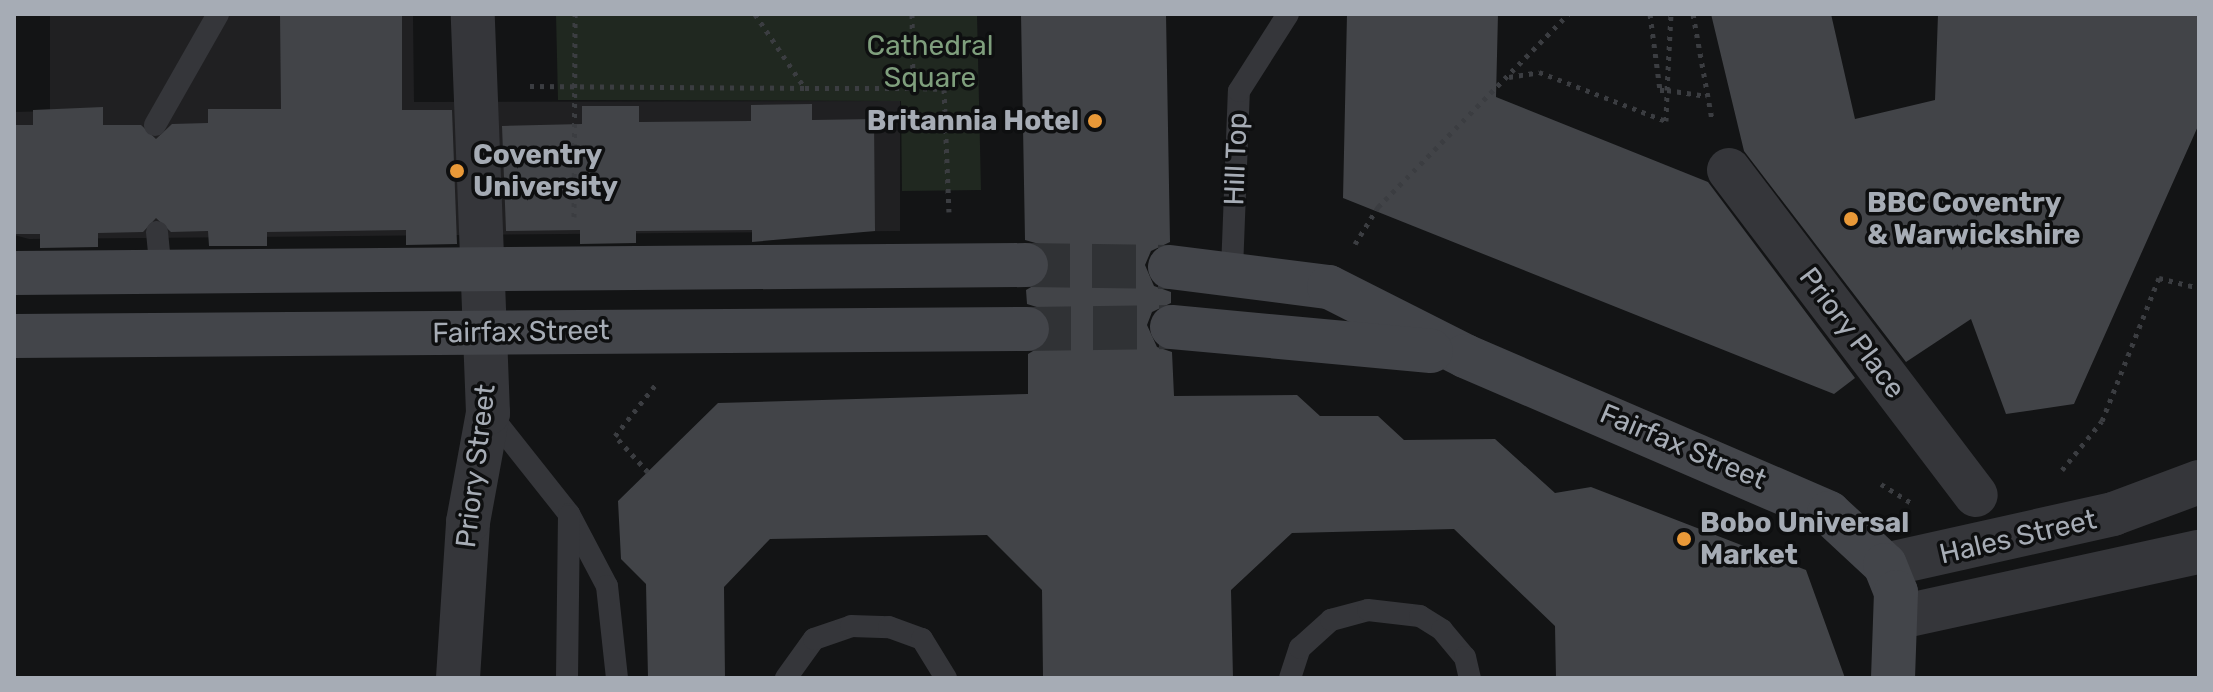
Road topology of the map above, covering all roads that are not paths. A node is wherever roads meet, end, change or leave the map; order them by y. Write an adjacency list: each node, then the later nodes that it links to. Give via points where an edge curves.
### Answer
1 (218, 14): 4 (lane)
2 (473, 14): 9 (street, Priory Street)
3 (1288, 14): 8 (lane, Hill Top, via 1239,91)
4 (155, 125)
5 (1729, 170): 18 (street, Priory Place)
6 (1026, 265): 9 (street)
7 (1170, 267): 8 (street, Fairfax Street)
8 (1232, 270): 15 (street, Fairfax Street, via 1329,287)
9 (481, 272): 10 (street, via 159,253); 13 (street, Priory Street)
10 (14, 273)
11 (1172, 327): 15 (street, Fairfax Street)
12 (1027, 329): 13 (street, Fairfax Street)
13 (488, 332): 14 (street, Fairfax Street); 16 (street, Priory Street)
14 (14, 336)
15 (1465, 356): 21 (street, Fairfax Street, via 1774,485 1829,513)
16 (488, 413): 19 (lane); 23 (street, Priory Street, via 464,550)
17 (2199, 482): 21 (street, Hales Street, via 2113,514)
18 (1976, 495)
19 (569, 514): 24 (lane); 25 (lane, via 607,586)
20 (2199, 552): 22 (street, Hales Street)
21 (1885, 565): 22 (street)
22 (1900, 617): 30 (street)
23 (458, 678)
24 (567, 678)
25 (617, 678)
26 (786, 678): 27 (lane, via 814,639 851,626 889,627 922,639)
27 (946, 678)
28 (1290, 678): 29 (lane, via 1300,648 1331,620 1368,610 1420,616 1442,630 1465,657)
29 (1470, 678)
30 (1893, 678)

